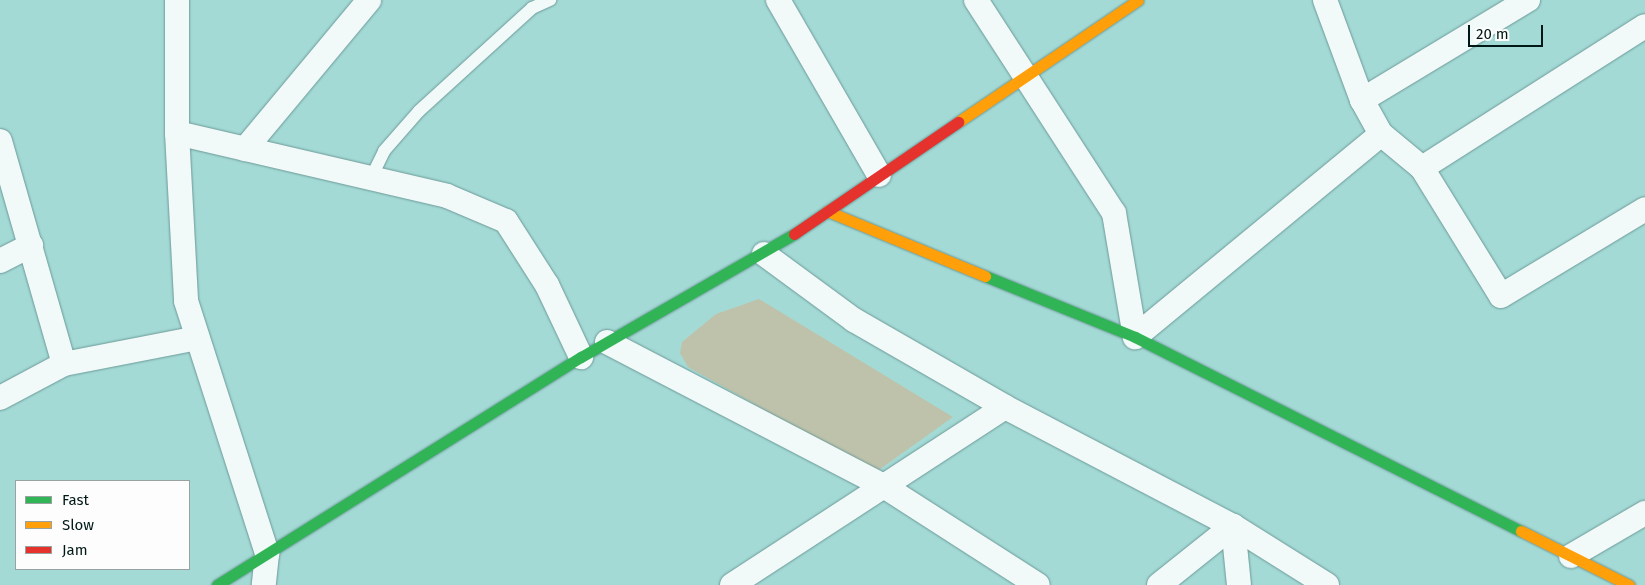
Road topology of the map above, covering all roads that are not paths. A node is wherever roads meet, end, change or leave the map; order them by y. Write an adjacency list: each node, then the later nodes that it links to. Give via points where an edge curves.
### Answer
1 (178, 0): 12 (street)
2 (369, 0): 15 (street)
3 (550, 0): 18 (lane, via 532,8 419,111 384,151)
4 (778, 0): 17 (street)
5 (976, 0): 10 (street)
6 (1138, 0): 10 (street)
7 (1528, 0): 11 (street)
8 (1330, 2): 11 (street)
9 (1645, 26): 16 (street)
10 (1025, 73): 17 (street); 24 (street, via 1114,213)
11 (1362, 100): 13 (street)
12 (177, 133): 15 (street); 25 (street, via 186,301)
13 (1381, 134): 16 (street); 24 (street)
14 (0, 141): 21 (street)
15 (245, 149): 18 (street)
16 (1422, 168): 19 (street, via 1501,296)
17 (879, 175): 20 (street)
18 (371, 178): 27 (street, via 447,196 506,221 547,285)
19 (1645, 209)
20 (827, 211): 22 (street); 24 (street)
21 (32, 246): 23 (street); 28 (street)
22 (764, 254): 26 (street); 30 (street, via 854,320)
23 (0, 261)
24 (1135, 337): 35 (street)
25 (198, 338): 28 (street); 34 (street)
26 (607, 342): 27 (street); 31 (street)
27 (581, 357): 34 (street)
28 (64, 364): 29 (street)
29 (0, 398)
30 (1005, 407): 31 (street); 33 (street)
31 (882, 485): 38 (street); 39 (street)
32 (1645, 513): 35 (street)
33 (1233, 526): 40 (street); 41 (street); 42 (street)
34 (268, 554): 36 (street); 37 (street)
35 (1571, 556): 43 (street)
36 (217, 585)
37 (264, 585)
38 (732, 585)
39 (1038, 585)
40 (1159, 585)
41 (1239, 585)
42 (1327, 585)
43 (1629, 585)

